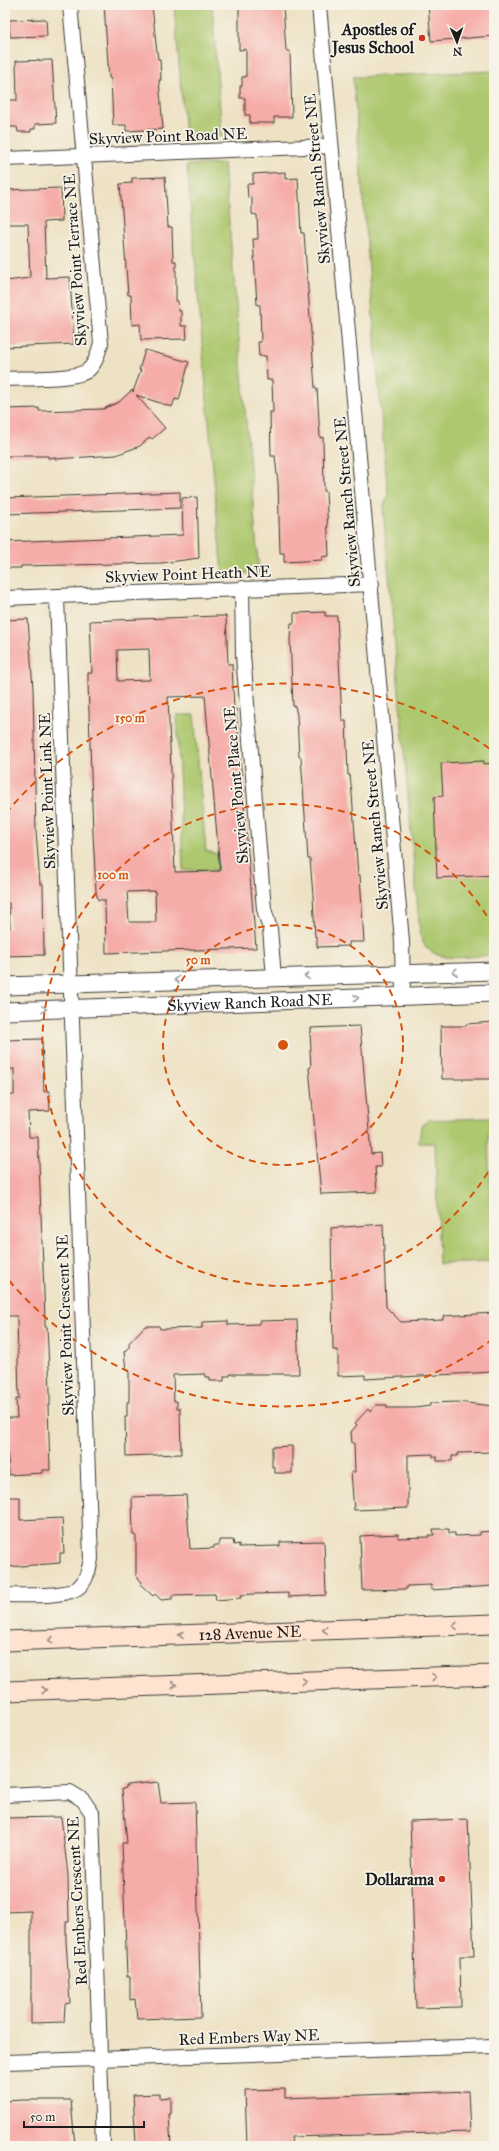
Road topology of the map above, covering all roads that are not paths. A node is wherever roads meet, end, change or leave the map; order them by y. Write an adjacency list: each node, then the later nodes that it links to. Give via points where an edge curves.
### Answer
1 (70, 5): 4 (street, Skyview Point Terrace NE)
2 (319, 5): 3 (street, Skyview Ranch Street NE)
3 (331, 146): 4 (street, Skyview Point Road NE); 7 (street, Skyview Ranch Street NE)
4 (84, 156): 5 (street, Skyview Point Road NE); 6 (street, Skyview Point Terrace NE, via 101,344 97,358 87,371 73,376)
5 (5, 159)
6 (5, 379)
7 (372, 584): 8 (street, Skyview Point Heath NE); 12 (street, Skyview Ranch Street NE, via 402,941)
8 (242, 588): 9 (street, Skyview Point Heath NE); 13 (street, Skyview Point Place NE, via 243,655 264,909 270,929)
9 (57, 596): 10 (street, Skyview Point Heath NE); 14 (street, Skyview Point Link NE)
10 (5, 598)
11 (494, 971): 12 (street, Skyview Ranch Road NE, one-way to 12)
12 (402, 974): 13 (street, Skyview Ranch Road NE, one-way to 13); 17 (street, Skyview Ranch Street NE)
13 (274, 977): 14 (street, Skyview Ranch Road NE, one-way to 14)
14 (70, 984): 15 (street, Skyview Ranch Road NE); 18 (street, Skyview Point Crescent NE)
15 (5, 986)
16 (494, 993): 17 (street, Skyview Ranch Road NE)
17 (403, 996): 18 (street, Skyview Ranch Road NE, one-way to 17)
18 (71, 1008): 19 (street, Skyview Ranch Road NE, one-way to 18); 20 (street, Skyview Point Crescent NE, via 91,1559 88,1574 78,1587 62,1593)
19 (5, 1011)
20 (5, 1595)
21 (494, 1624): 22 (main road, 128 Avenue NE, one-way to 22)
22 (5, 1641)
23 (494, 1675): 24 (main road, one-way to 23)
24 (5, 1691)
25 (5, 1795): 27 (street, Red Embers Crescent NE, via 70,1792 83,1800 92,1813)
26 (494, 2046): 27 (street, Red Embers Way NE)
27 (100, 2059): 28 (street, Red Embers Way NE); 29 (street, Red Embers Crescent NE)
28 (5, 2062)
29 (103, 2146)

